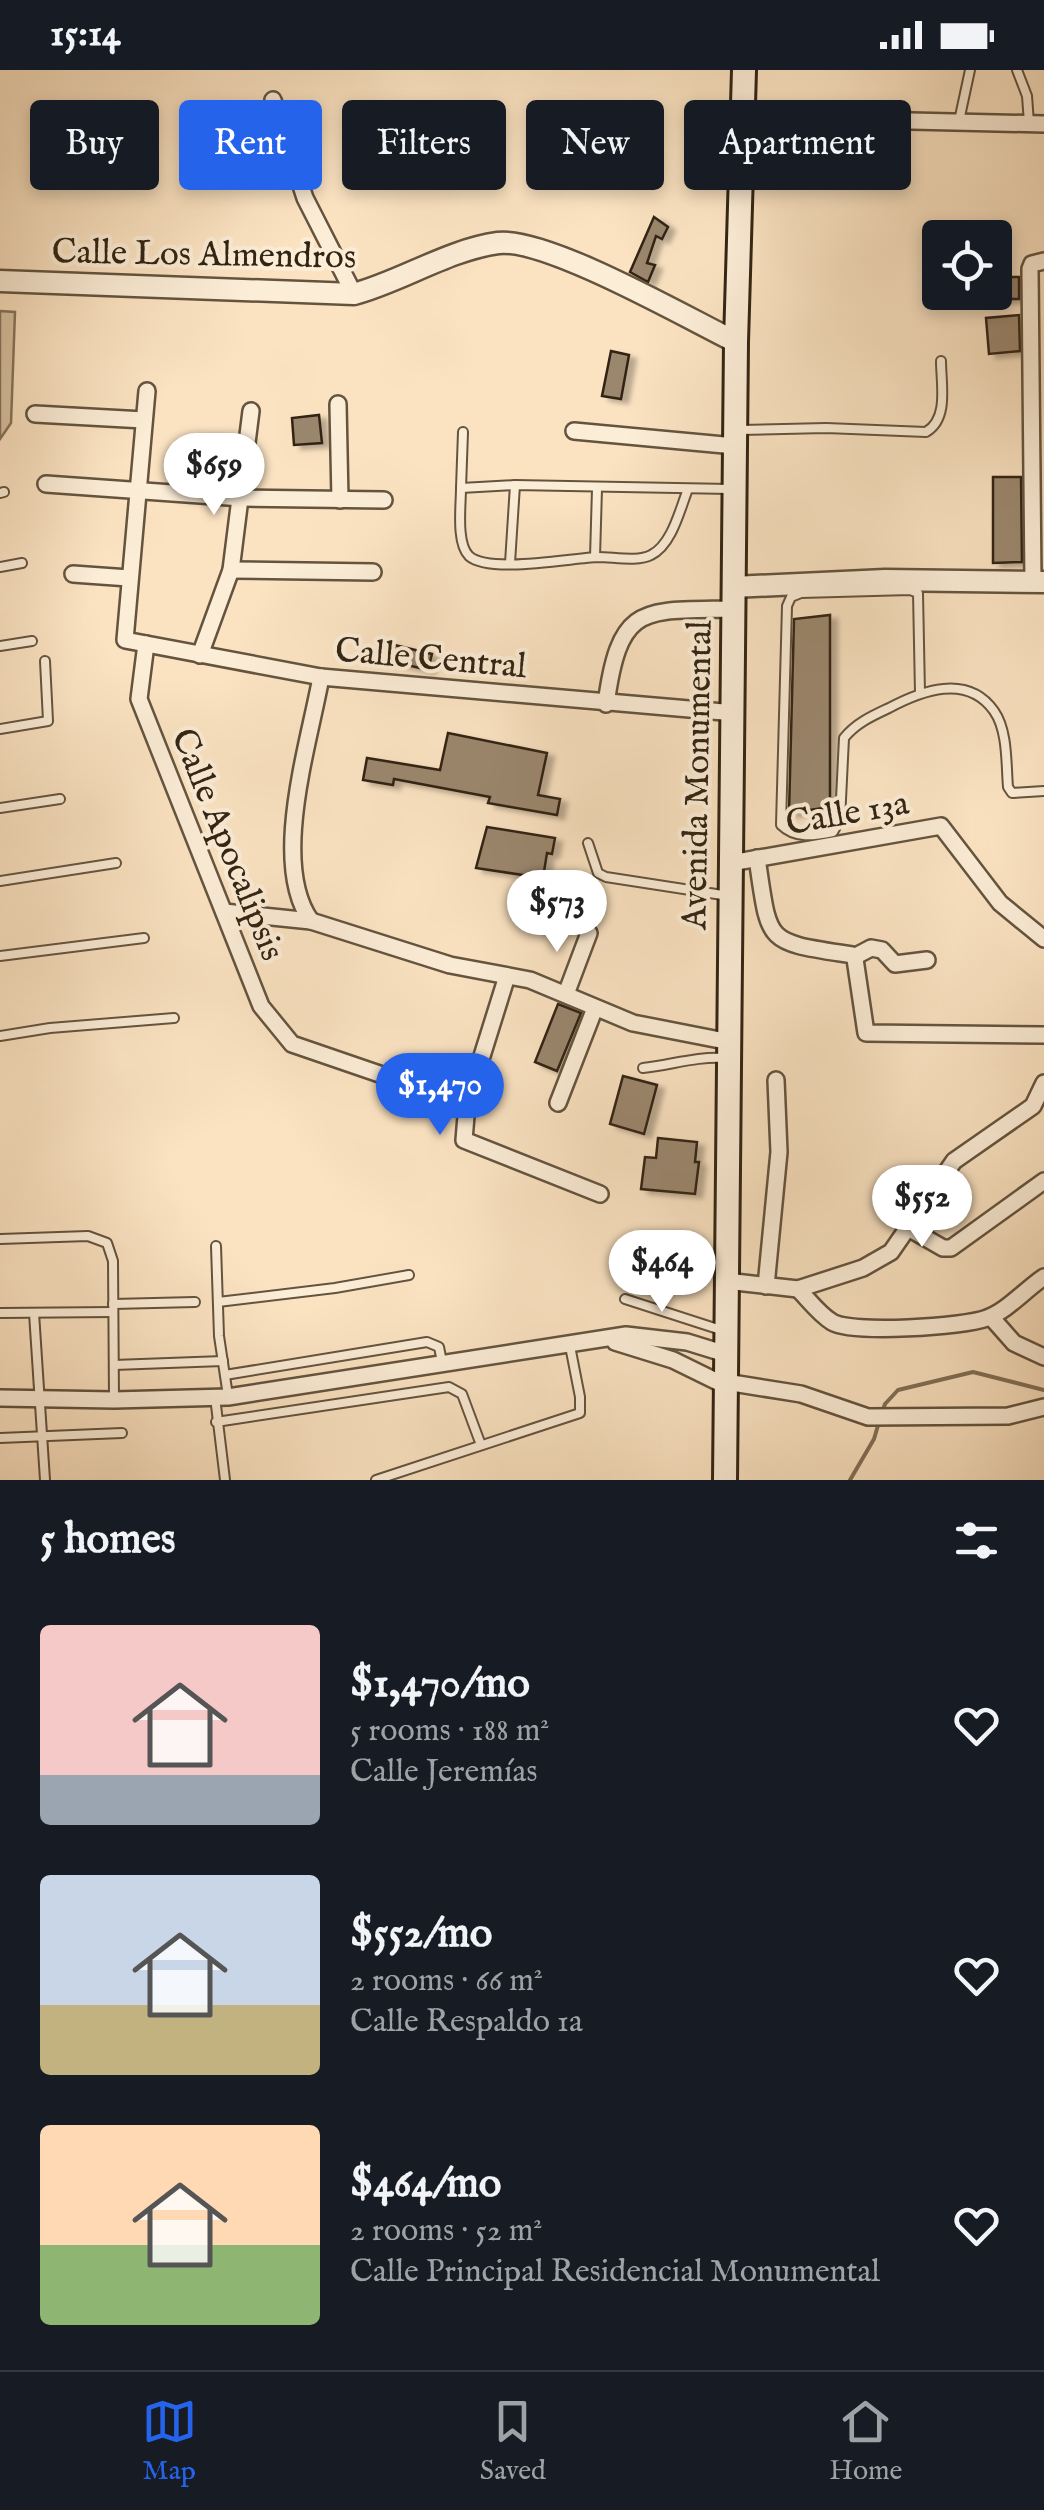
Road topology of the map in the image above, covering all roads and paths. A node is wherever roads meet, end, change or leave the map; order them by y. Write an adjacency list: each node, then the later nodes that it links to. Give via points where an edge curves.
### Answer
1 (744, 70): 4 (main road, Avenida Monumental)
2 (970, 70): 6 (lane)
3 (1017, 70): 7 (lane)
4 (743, 100)
5 (911, 120): 6 (street)
6 (960, 121): 7 (street)
7 (1036, 123)
8 (302, 190): 12 (street)
9 (741, 190): 13 (main road, Avenida Monumental)
10 (1038, 262): 41 (street)
11 (0, 281): 12 (street, Calle Los Almendros)
12 (354, 294): 13 (street, Calle Los Almendros, via 463,252 518,242 578,264)
13 (736, 342): 22 (main road, Avenida Monumental)
14 (941, 361): 22 (lane, via 940,416 926,432 826,428)
15 (146, 391): 19 (street)
16 (338, 404): 31 (street)
17 (251, 412): 30 (street)
18 (35, 414): 19 (street)
19 (144, 420): 29 (street)
20 (574, 430): 22 (street)
21 (463, 432): 25 (lane)
22 (735, 438): 28 (main road, Avenida Monumental)
23 (46, 484): 29 (street)
24 (515, 485): 25 (lane); 26 (lane); 35 (lane)
25 (461, 488): 35 (lane, via 463,547 471,558)
26 (598, 489): 27 (lane); 33 (lane)
27 (688, 489): 28 (lane); 33 (lane, via 673,526 648,558)
28 (734, 489): 42 (main road, Avenida Monumental)
29 (138, 490): 30 (street); 40 (street)
30 (242, 498): 31 (street); 37 (street)
31 (340, 500): 32 (street)
32 (384, 500)
33 (594, 557): 35 (lane)
34 (22, 563): 36 (lane)
35 (510, 563)
36 (0, 567)
37 (231, 570): 38 (street); 46 (street)
38 (373, 572)
39 (73, 574): 40 (street)
40 (129, 578): 44 (street, Calle Central, via 125,640)
41 (1039, 582): 42 (street, via 885,580)
42 (733, 598): 50 (street, via 638,620 615,650); 51 (main road, Avenida Monumental)
43 (32, 640): 45 (lane)
44 (146, 644): 46 (street, Calle Central); 62 (street, Calle Apocalipsis, via 139,700)
45 (0, 646)
46 (200, 655): 48 (street, Calle Central)
47 (44, 661): 52 (lane, via 48,721)
48 (321, 677): 50 (street, Calle Central); 63 (street, via 291,849 296,890)
49 (920, 692): 49 (lane, via 918,593 791,597 780,825 810,837 833,832 840,820 844,738 863,720); 53 (lane, via 952,688 976,695 1001,727 1012,793)
50 (606, 704): 51 (street, Calle Central)
51 (735, 713): 59 (main road, Avenida Monumental)
52 (0, 730)
53 (1044, 791)
54 (60, 799): 55 (lane)
55 (0, 808)
56 (588, 843): 61 (lane, via 598,873 606,877)
57 (757, 858): 59 (street, Calle 13a); 66 (street, Calle 13a, via 941,826 1000,902); 68 (street, via 776,936 801,948)
58 (116, 863): 60 (lane)
59 (730, 863): 61 (main road, Avenida Monumental)
60 (0, 881)
61 (729, 896): 76 (main road, Avenida Monumental)
62 (224, 912): 63 (street); 81 (street, Calle Apocalipsis, via 261,1006 284,1038)
63 (311, 921): 70 (street)
64 (590, 933): 71 (street)
65 (144, 938): 67 (lane)
66 (1044, 939)
67 (0, 956)
68 (854, 957): 69 (street, via 871,948 896,964); 74 (street, via 866,1032)
69 (927, 960)
70 (506, 976): 71 (street); 81 (street)
71 (566, 994): 72 (street)
72 (595, 1008): 76 (street); 80 (street)
73 (174, 1018): 75 (lane)
74 (1044, 1035)
75 (0, 1036)
76 (730, 1050): 77 (lane); 91 (main road, Avenida Monumental)
77 (643, 1068)
78 (776, 1080): 92 (street, via 779,1152)
79 (1044, 1083): 82 (street)
80 (558, 1103)
81 (467, 1104): 85 (street, via 464,1140)
82 (1033, 1106): 83 (street); 86 (street, via 954,1161)
83 (1044, 1122)
84 (1044, 1181): 86 (street, via 950,1248)
85 (600, 1194)
86 (910, 1229): 93 (street, via 892,1252 863,1268)
87 (0, 1238): 97 (lane, via 88,1236 107,1243)
88 (216, 1246): 96 (lane)
89 (409, 1275): 96 (lane)
90 (1044, 1277): 100 (street)
91 (726, 1282): 92 (street); 104 (main road, Avenida Monumental)
92 (766, 1286): 93 (street)
93 (798, 1289): 100 (street, via 832,1322 850,1328)
94 (624, 1299): 104 (lane)
95 (194, 1302): 97 (lane)
96 (218, 1302): 107 (lane)
97 (113, 1308): 98 (lane); 109 (lane)
98 (34, 1313): 99 (lane); 114 (lane)
99 (0, 1314)
100 (991, 1318): 105 (street, via 1014,1343)
101 (592, 1339): 102 (street); 103 (street); 106 (street)
102 (570, 1341): 108 (street); 121 (lane, via 580,1413)
103 (681, 1341): 104 (street); 106 (street)
104 (725, 1343): 111 (main road, Avenida Monumental)
105 (1044, 1357)
106 (673, 1360): 111 (street)
107 (223, 1362): 109 (lane); 110 (lane)
108 (442, 1362): 110 (lane, via 439,1347 427,1342); 112 (street)
109 (114, 1365): 115 (lane)
110 (225, 1375): 112 (lane)
111 (726, 1384): 116 (street, via 801,1394 868,1417 1008,1416); 125 (main road, Avenida Monumental)
112 (221, 1397): 115 (street); 117 (lane)
113 (0, 1398): 114 (street)
114 (40, 1399): 115 (street); 119 (lane)
115 (114, 1400)
116 (1044, 1407)
117 (216, 1422): 121 (lane, via 449,1388 462,1394); 123 (lane)
118 (122, 1433): 119 (lane)
119 (42, 1436): 120 (lane); 122 (lane)
120 (0, 1438)
121 (481, 1445): 124 (lane)
122 (45, 1480)
123 (225, 1480)
124 (376, 1480)
125 (725, 1480)

